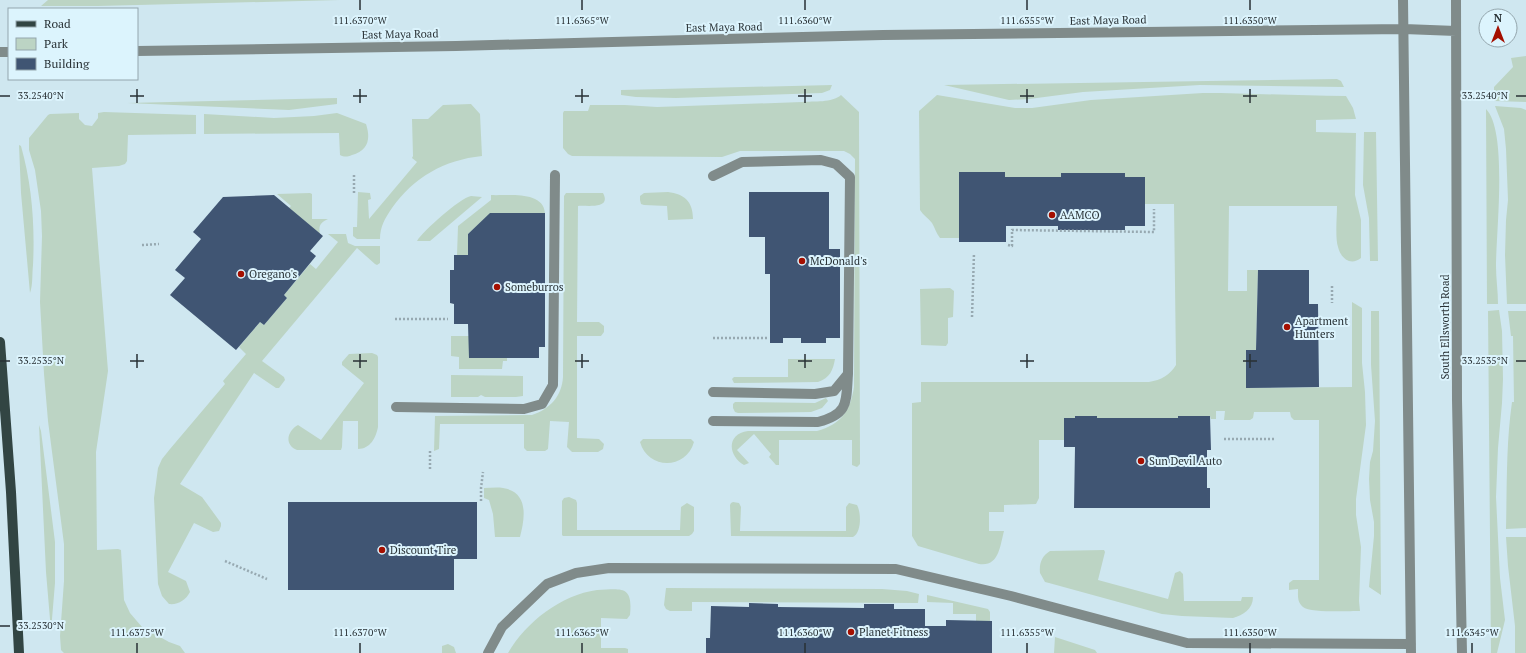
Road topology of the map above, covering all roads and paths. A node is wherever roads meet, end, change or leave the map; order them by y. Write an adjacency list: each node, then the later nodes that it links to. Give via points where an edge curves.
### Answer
1 (1403, 0): 3 (street)
2 (1456, 0): 4 (street, South Ellsworth Road)
3 (1404, 29): 4 (street, East Maya Road); 5 (street, East Maya Road, via 883,35); 35 (street)
4 (1456, 31): 38 (street, South Ellsworth Road, via 1457,400)
5 (138, 51)
6 (354, 175): 9 (path)
7 (555, 175): 25 (street, via 553,385 542,404 524,409)
8 (713, 176): 23 (street, via 742,162 821,160 836,164 850,177)
9 (354, 193)
10 (1154, 209): 13 (path, via 1154,232 1012,230 1012,246)
11 (159, 244): 12 (path)
12 (142, 245)
13 (1008, 245)
14 (974, 253): 17 (path)
15 (1332, 286): 16 (path)
16 (1332, 303)
17 (972, 317)
18 (395, 319): 19 (path)
19 (448, 319)
20 (713, 338): 21 (path)
21 (769, 338)
22 (0, 342): 36 (main road)
23 (848, 374): 24 (street, via 834,391 815,394); 26 (street, via 846,405 832,418 818,422)
24 (713, 392)
25 (396, 407)
26 (713, 421)
27 (1224, 439): 28 (path)
28 (1274, 439)
29 (430, 451): 30 (path)
30 (430, 471)
31 (483, 472): 32 (path)
32 (481, 501)
33 (225, 561): 34 (path)
34 (267, 580)
35 (1411, 648): 37 (street, via 1187,643 1011,596 896,569 609,568 576,573 546,584 502,627)
36 (19, 653)
37 (488, 653)
38 (1462, 653)

